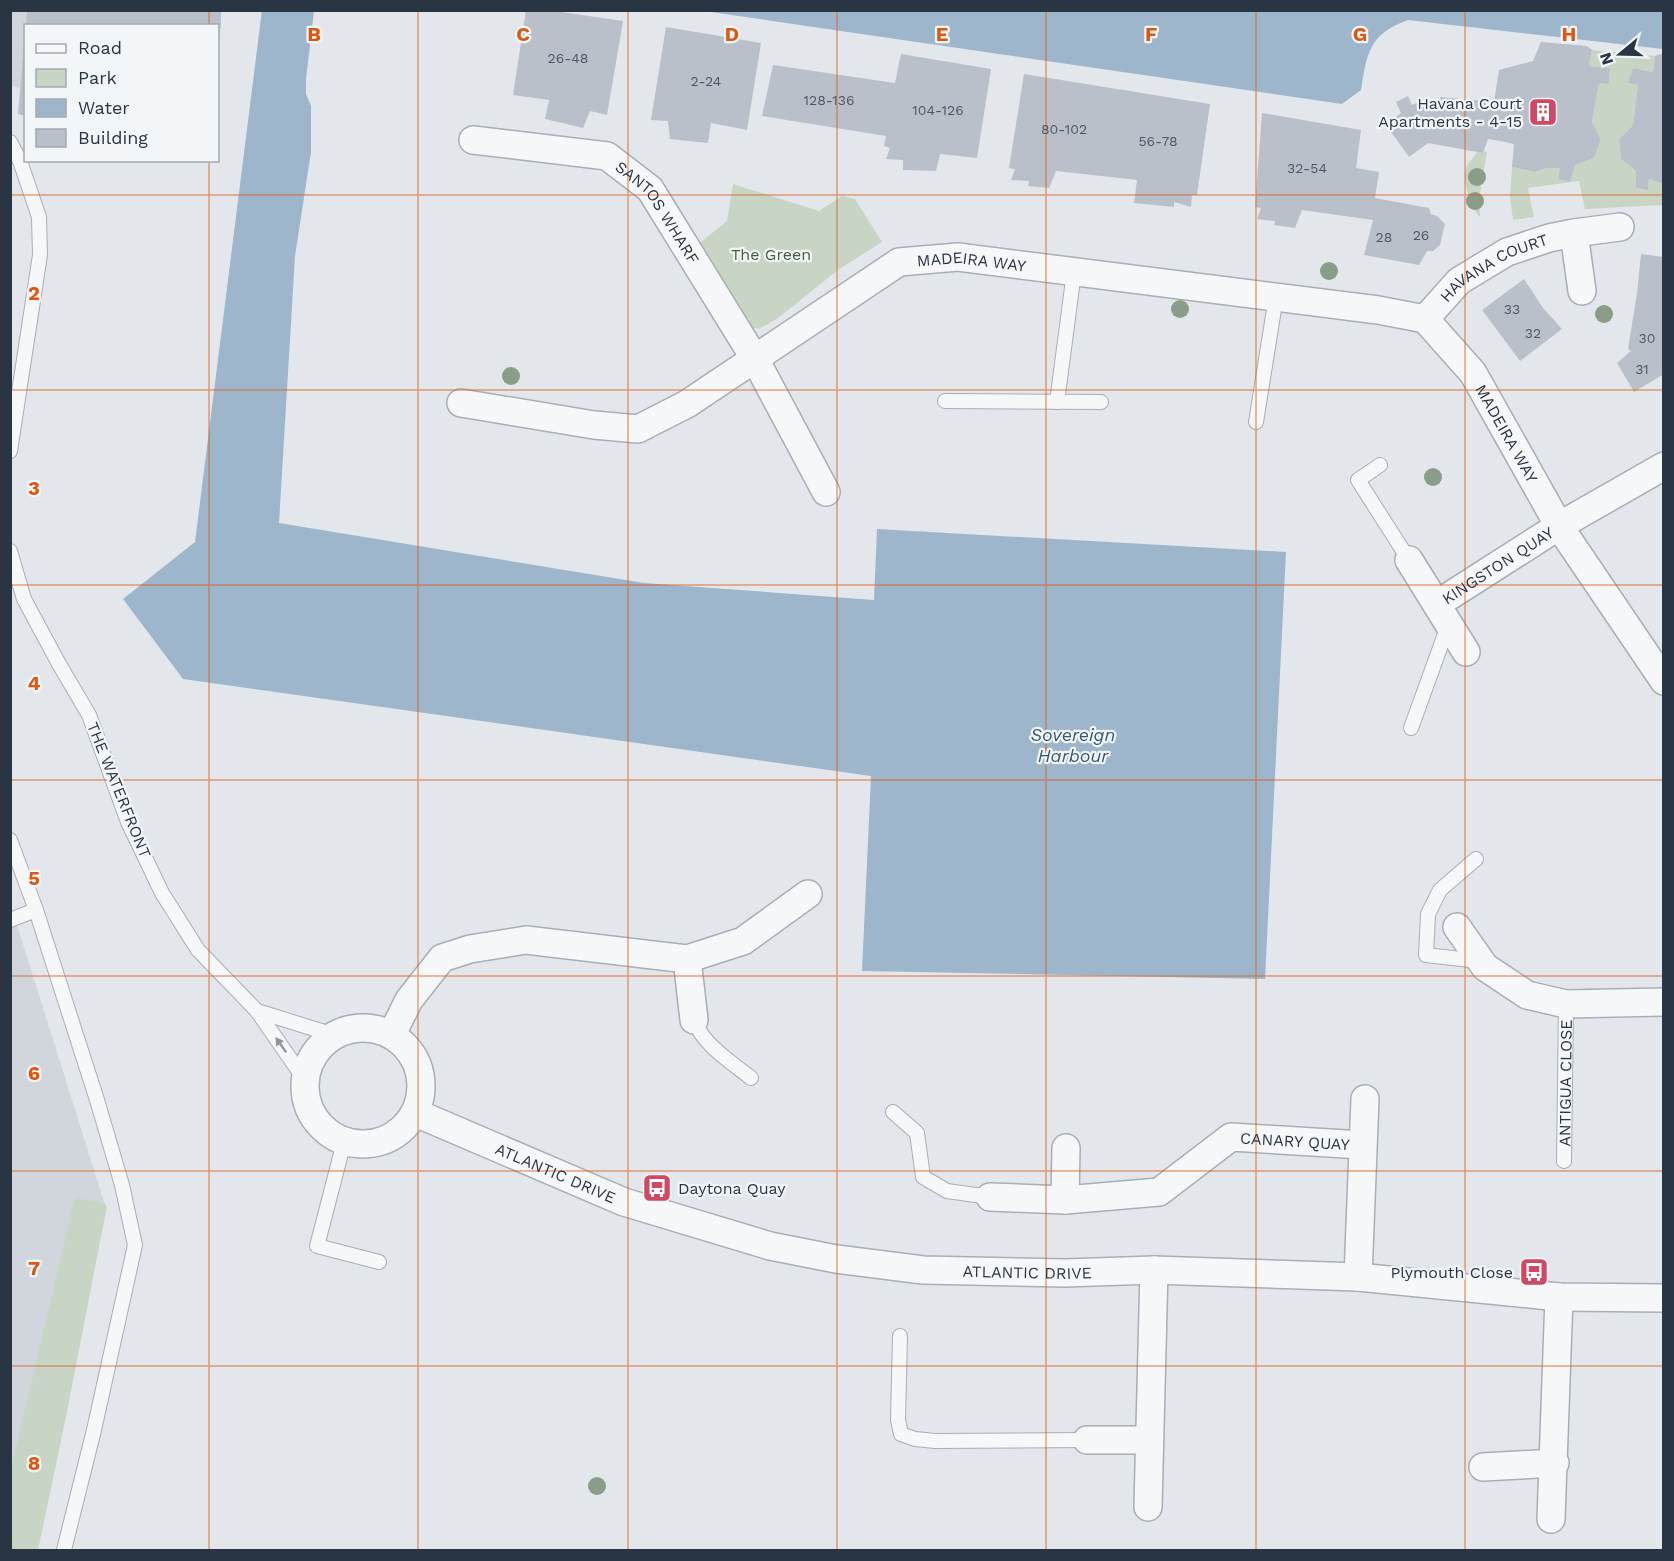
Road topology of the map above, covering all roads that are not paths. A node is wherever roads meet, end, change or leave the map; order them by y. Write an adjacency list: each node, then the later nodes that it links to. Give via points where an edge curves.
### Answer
1 (473, 140): 9 (street, SANTOS WHARF, via 607,156 650,189)
2 (10, 142): 15 (lane, via 39,217 40,255)
3 (1620, 227): 4 (street, HAVANA COURT)
4 (1574, 233): 6 (street, HAVANA COURT); 8 (street, HAVANA COURT, via 1507,252 1459,281)
5 (1074, 272): 7 (street, MADEIRA WAY); 9 (street, MADEIRA WAY, via 958,257 899,262); 11 (lane)
6 (1582, 291)
7 (1276, 297): 8 (street, MADEIRA WAY); 14 (lane)
8 (1425, 319): 19 (street, MADEIRA WAY, via 1473,374)
9 (754, 359): 13 (street, MADEIRA WAY, via 687,404 638,429); 18 (street)
10 (945, 401): 11 (lane)
11 (1057, 402): 12 (lane)
12 (1101, 402)
13 (461, 403)
14 (1256, 422)
15 (10, 451)
16 (1380, 465): 21 (lane, via 1358,480)
17 (1664, 466): 19 (street, KINGSTON QUAY)
18 (826, 492)
19 (1559, 526): 22 (street, KINGSTON QUAY); 24 (street, MADEIRA WAY)
20 (10, 551): 36 (lane, THE WATERFRONT, via 24,599 89,715 128,822 162,893 198,950)
21 (1409, 560): 22 (street, KINGSTON QUAY)
22 (1443, 613): 23 (street, KINGSTON QUAY); 25 (lane)
23 (1466, 652)
24 (1664, 681)
25 (1411, 728)
26 (10, 840): 29 (lane)
27 (1476, 859): 33 (lane, via 1440,890 1428,914 1426,955)
28 (808, 894): 32 (street, via 743,941)
29 (36, 910): 30 (lane); 63 (lane, via 98,1100 135,1245)
30 (10, 920)
31 (1457, 927): 33 (street, ANTIGUA CLOSE)
32 (687, 959): 37 (street); 38 (street, via 526,940 470,949 442,958 409,1000)
33 (1481, 961): 35 (street, ANTIGUA CLOSE, via 1527,995)
34 (1664, 1002): 35 (street, ANTIGUA CLOSE)
35 (1566, 1004): 48 (lane, ANTIGUA CLOSE)
36 (257, 1011): 39 (lane, THE WATERFRONT); 41 (lane, THE WATERFRONT, one-way to 36)
37 (694, 1020): 40 (lane, via 699,1032)
38 (392, 1034): 39 (street, via 353,1028); 44 (street, via 406,1046 419,1069 422,1095)
39 (334, 1035): 41 (street, via 309,1062)
40 (751, 1078)
41 (305, 1080): 45 (street, via 306,1100 314,1118)
42 (1365, 1099): 46 (street, CANARY QUAY)
43 (893, 1112): 49 (lane, via 917,1133 923,1177 947,1191)
44 (416, 1113): 45 (street, via 393,1137 377,1144); 52 (street, ATLANTIC DRIVE, via 624,1202 770,1246 923,1270)
45 (344, 1142): 51 (lane, via 317,1245)
46 (1362, 1145): 50 (street, CANARY QUAY, via 1231,1137 1159,1191); 53 (street, CANARY QUAY)
47 (1066, 1148): 50 (street)
48 (1564, 1161)
49 (990, 1197): 50 (street, CANARY QUAY)
50 (1065, 1200)
51 (379, 1262)
52 (1154, 1270): 53 (street, ATLANTIC DRIVE); 58 (street)
53 (1359, 1277): 54 (street, ATLANTIC DRIVE)
54 (1559, 1297): 55 (street, ATLANTIC DRIVE); 59 (street)
55 (1664, 1298)
56 (900, 1336): 57 (lane, via 901,1434 936,1441)
57 (1088, 1440): 58 (street)
58 (1148, 1440): 61 (street)
59 (1554, 1463): 60 (street); 62 (street)
60 (1483, 1467)
61 (1148, 1507)
62 (1551, 1519)
63 (64, 1551)

